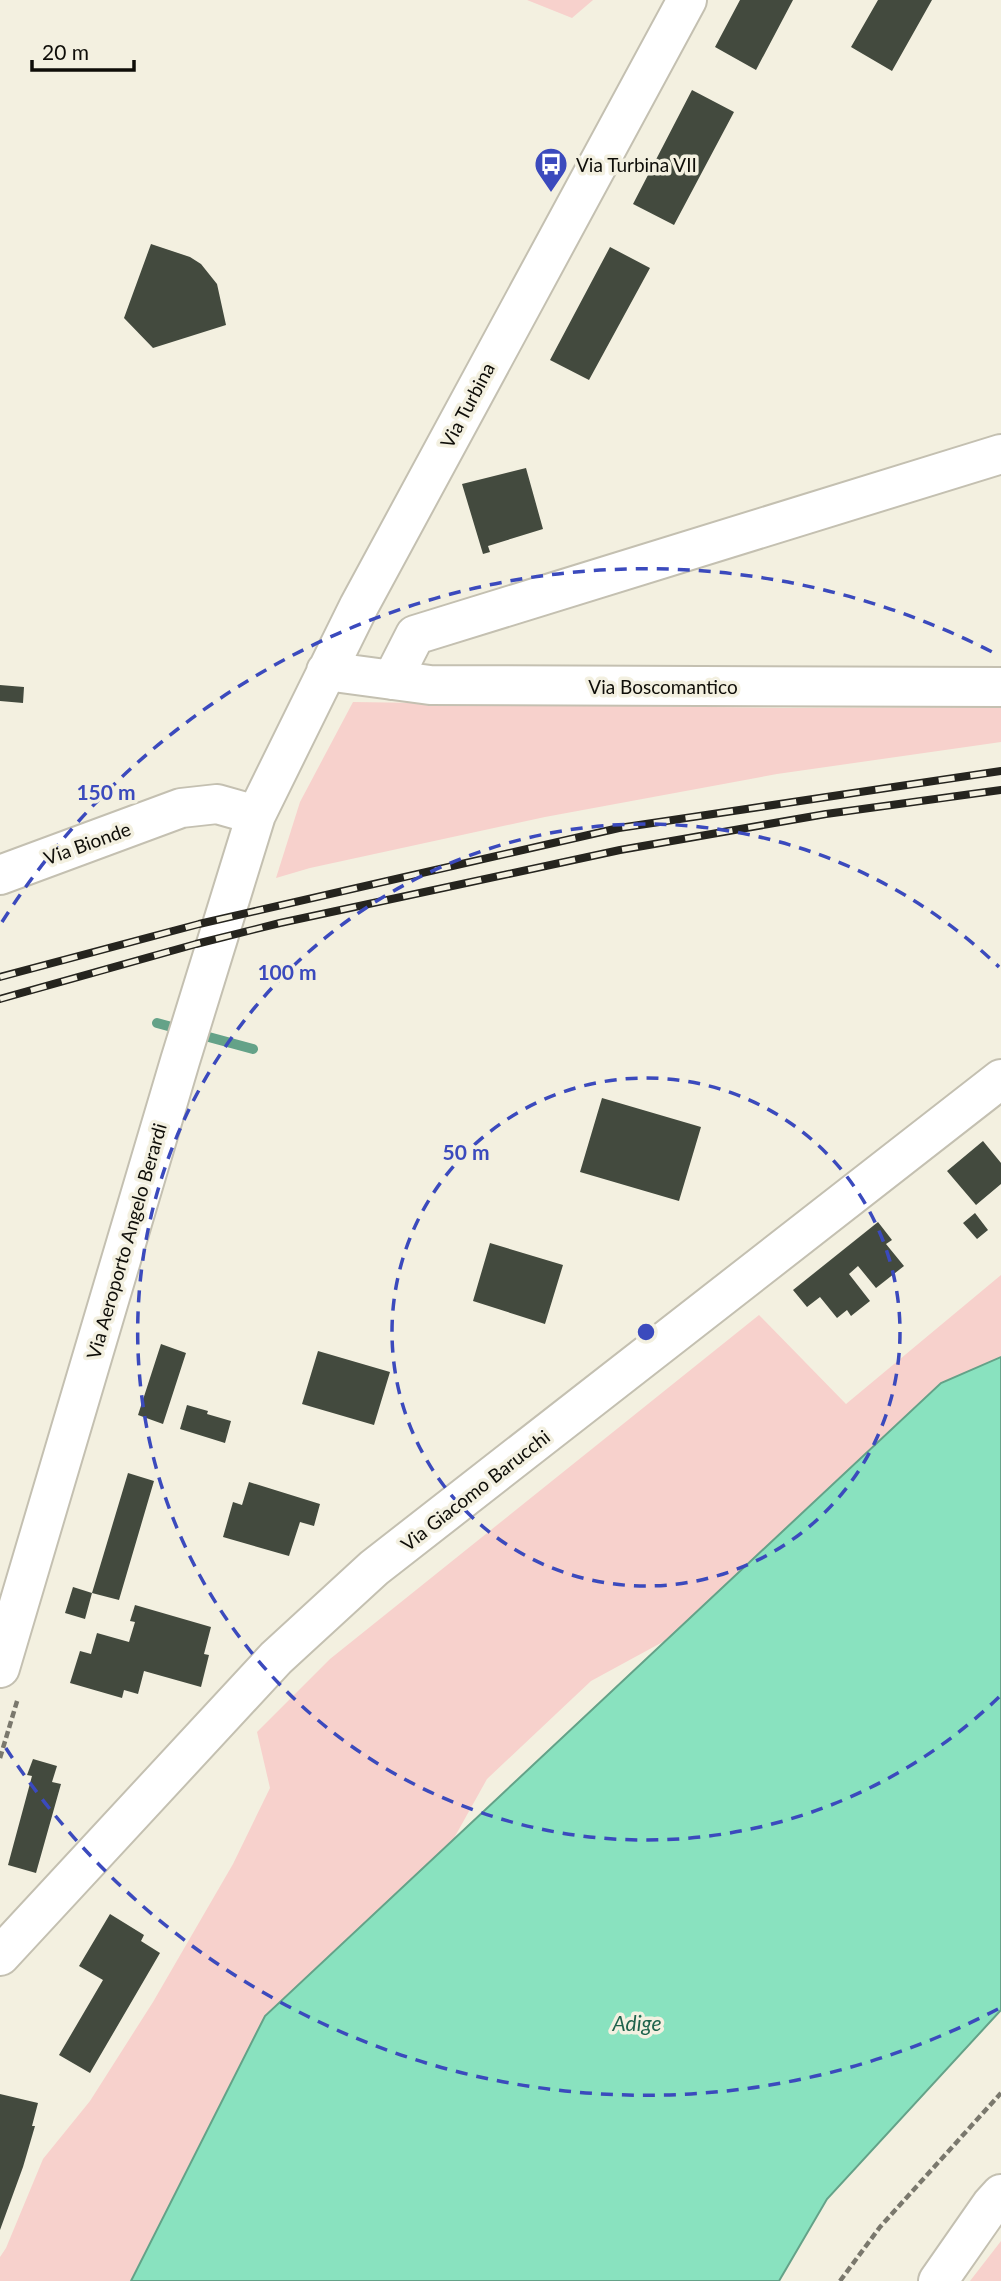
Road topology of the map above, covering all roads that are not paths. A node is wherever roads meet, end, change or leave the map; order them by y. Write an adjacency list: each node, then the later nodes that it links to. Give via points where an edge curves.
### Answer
1 (687, 0): 3 (street, Via Turbina)
2 (1001, 454): 4 (street, via 415,635)
3 (326, 671): 4 (street, Via Boscomantico); 6 (street, Via Turbina)
4 (392, 680): 5 (street, Via Boscomantico, via 430,685)
5 (1001, 687)
6 (256, 815): 7 (street, Via Bionde, via 217,804 181,808); 9 (street, Via Aeroporto Angelo Berardi, via 180,1061)
7 (0, 875)
8 (1001, 1079): 10 (street, Via Giacomo Barucchi, via 374,1568 276,1658)
9 (10, 1680)
10 (0, 1956)
11 (1001, 2194): 12 (street)
12 (938, 2281)

